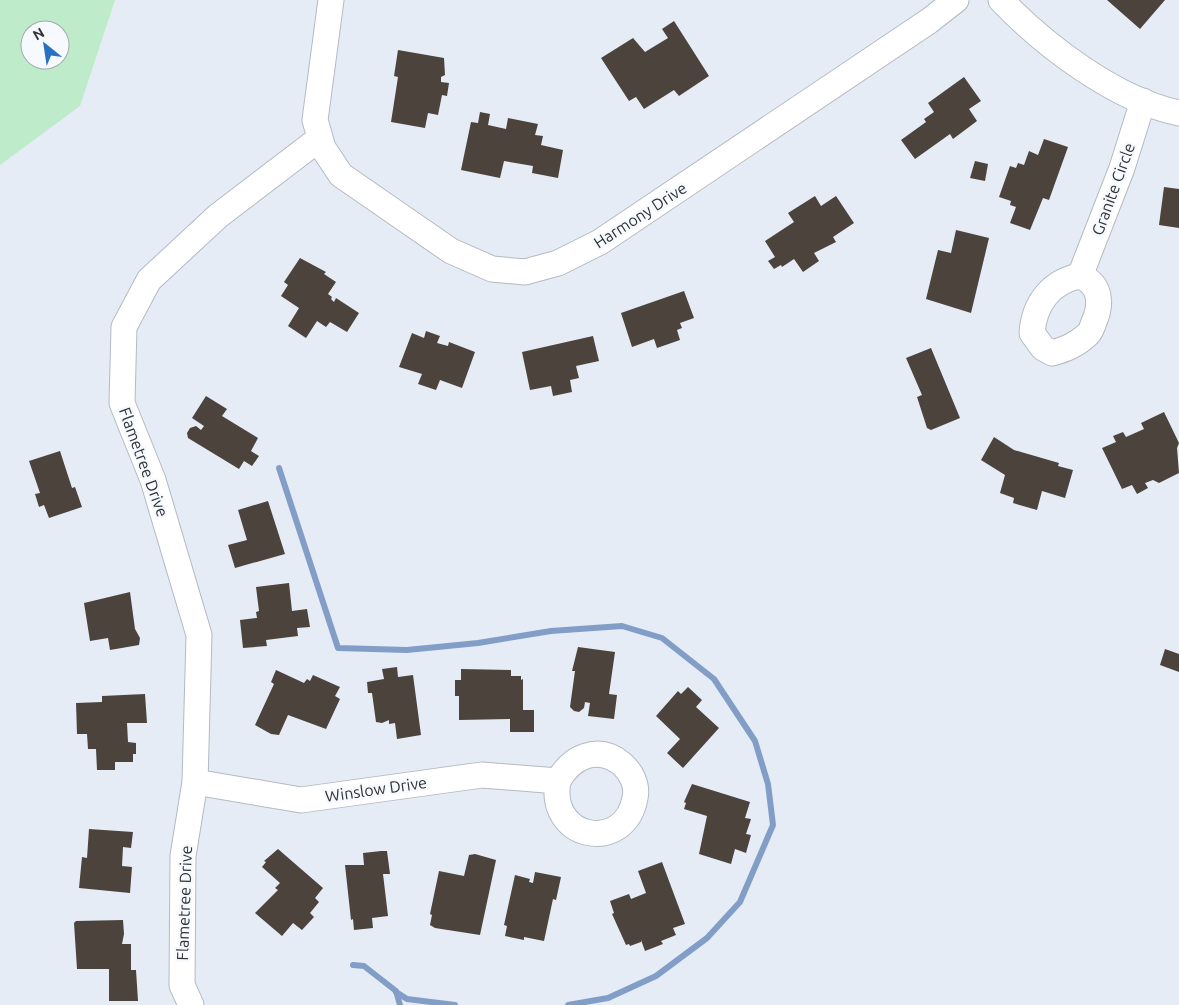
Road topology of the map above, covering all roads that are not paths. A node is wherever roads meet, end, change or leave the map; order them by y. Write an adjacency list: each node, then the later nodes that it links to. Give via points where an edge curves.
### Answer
1 (331, 0): 6 (street, via 315,120)
2 (956, 0): 6 (street, Harmony Drive, via 600,242 558,264 525,272 492,269 451,250 341,175)
3 (1001, 0): 4 (street, via 1057,49 1113,87)
4 (1143, 101): 5 (street); 7 (street, Granite Circle, via 1122,168)
5 (1179, 113)
6 (319, 139): 9 (street, Flametree Drive, via 218,216 148,280 124,327 122,403 153,480 199,635)
7 (1080, 276)
8 (558, 781): 9 (street, Winslow Drive, via 482,775 302,800)
9 (195, 782): 10 (street, Flametree Drive, via 183,856 182,985)
10 (191, 1005)

